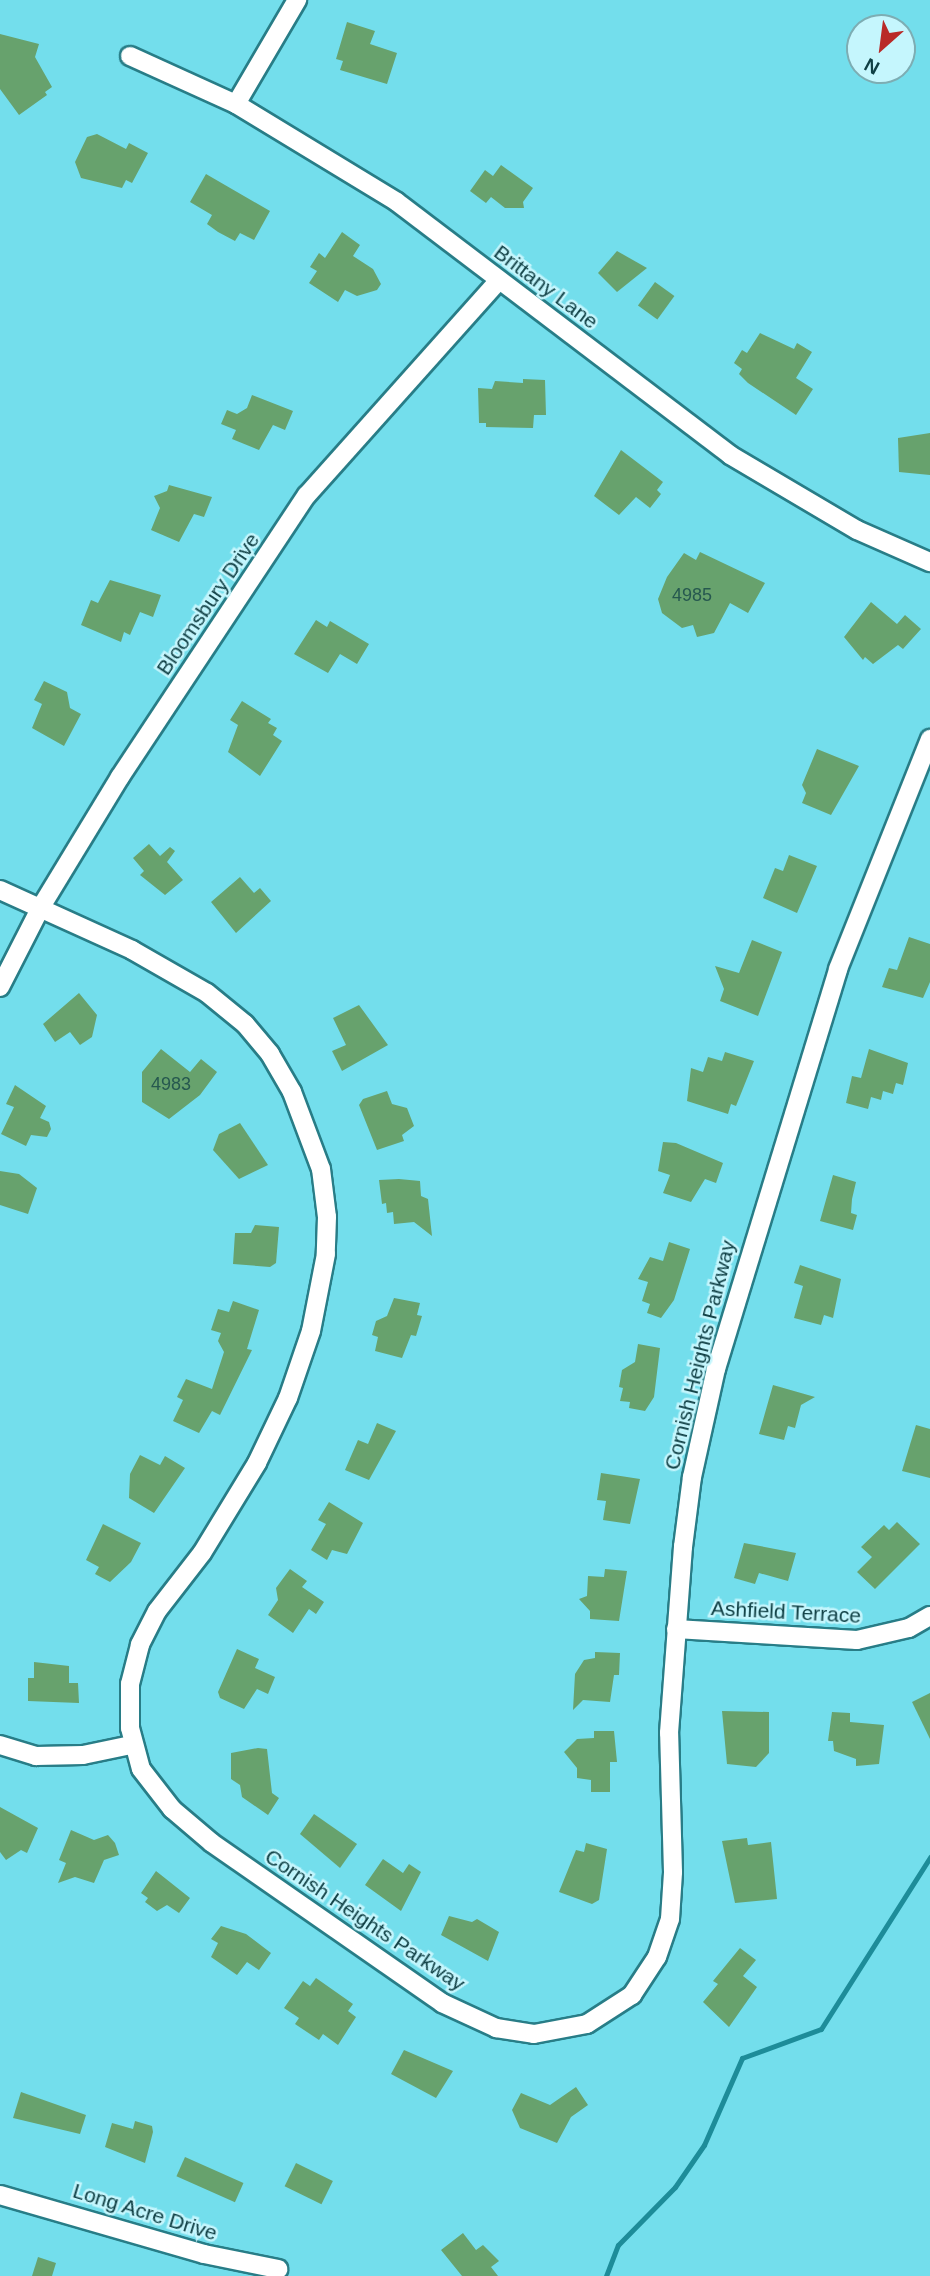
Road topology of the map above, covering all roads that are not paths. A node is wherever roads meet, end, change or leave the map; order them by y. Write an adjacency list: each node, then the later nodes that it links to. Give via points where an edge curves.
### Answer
1 (297, 0): 3 (street)
2 (130, 55): 3 (street, Brittany Lane)
3 (236, 104): 4 (street, Brittany Lane, via 397,202)
4 (499, 280): 5 (street, Brittany Lane, via 772,483 857,530); 8 (street, Bloomsbury Drive, via 307,495)
5 (930, 562)
6 (930, 740): 11 (street, Cornish Heights Parkway, via 838,969 744,1268 692,1477)
7 (0, 890): 8 (street, Cornish Heights Parkway)
8 (41, 907): 9 (street, Bloomsbury Drive); 13 (street, Cornish Heights Parkway, via 132,950 207,993 244,1024 270,1054 309,1130 321,1169 327,1217 326,1254 311,1331 288,1398 257,1463 202,1553 157,1611 140,1645 130,1684)
9 (0, 987)
10 (930, 1616): 11 (street, Ashfield Terrace, via 909,1628 857,1640)
11 (676, 1629): 13 (street, Cornish Heights Parkway, via 669,1734 670,1919 657,1957 632,1995 587,2024 534,2034 496,2028 442,2003 212,1843 153,1788)
12 (0, 1745): 13 (street, via 36,1756 83,1755)
13 (131, 1745)
14 (0, 2195): 15 (street, Long Acre Drive, via 204,2254)
15 (278, 2269)

